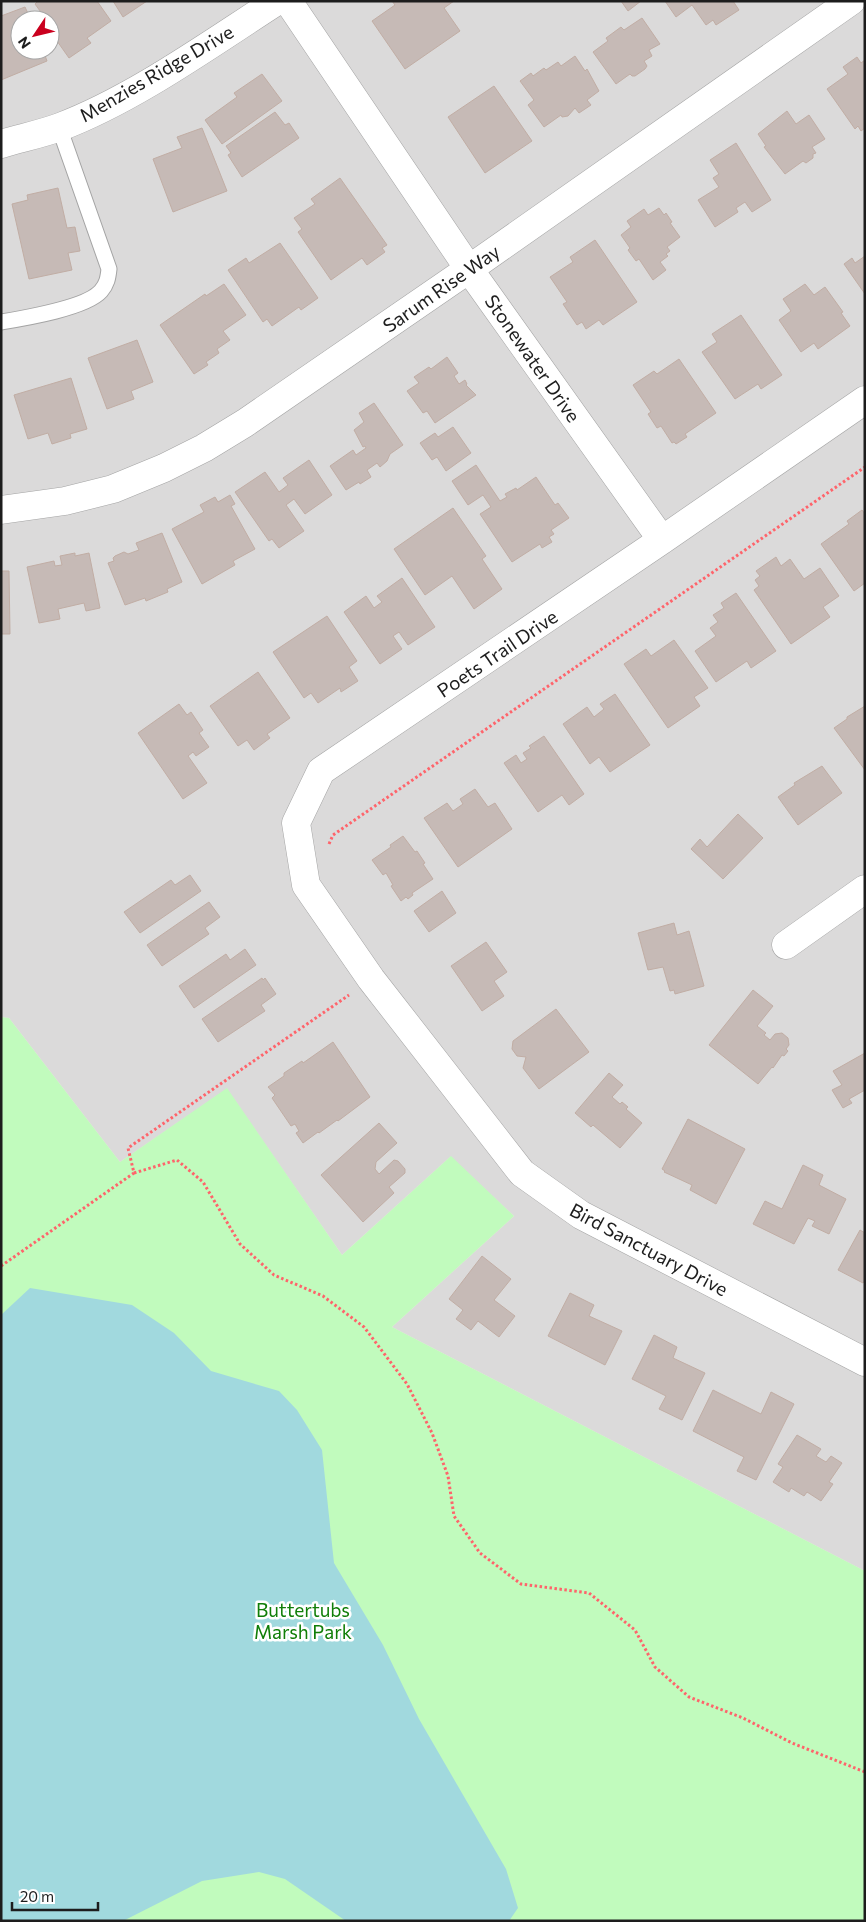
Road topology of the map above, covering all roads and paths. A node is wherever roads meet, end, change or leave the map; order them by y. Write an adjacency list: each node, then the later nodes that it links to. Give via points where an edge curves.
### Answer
1 (278, 1): 4 (street, Menzies Ridge Drive, via 159,76 100,109)
2 (288, 1): 6 (street, Stonewater Drive)
3 (851, 1): 6 (street, Sarum Rise Way)
4 (59, 127): 5 (street, Menzies Ridge Drive); 7 (lane, via 108,269 108,281 97,294 81,303)
5 (1, 144)
6 (469, 269): 10 (street, Sarum Rise Way, via 204,448 113,489 65,501); 11 (street, Stonewater Drive)
7 (1, 322)
8 (865, 400): 11 (street, Poets Trail Drive)
9 (865, 467): 12 (path, via 333,835)
10 (1, 510)
11 (662, 540): 15 (street, Poets Trail Drive, via 321,771 296,823 306,885)
12 (326, 850)
13 (865, 889): 14 (street)
14 (786, 945)
15 (371, 979): 16 (path, via 128,1148); 18 (street, Bird Sanctuary Drive, via 522,1173 581,1215)
16 (134, 1172): 17 (path); 19 (path, via 177,1160 203,1182 240,1244 274,1275 323,1296 364,1328 407,1384 432,1433 448,1476 454,1516 480,1553 521,1584 590,1593 635,1630 655,1667 689,1696)
17 (1, 1266)
18 (865, 1362)
19 (865, 1772)

